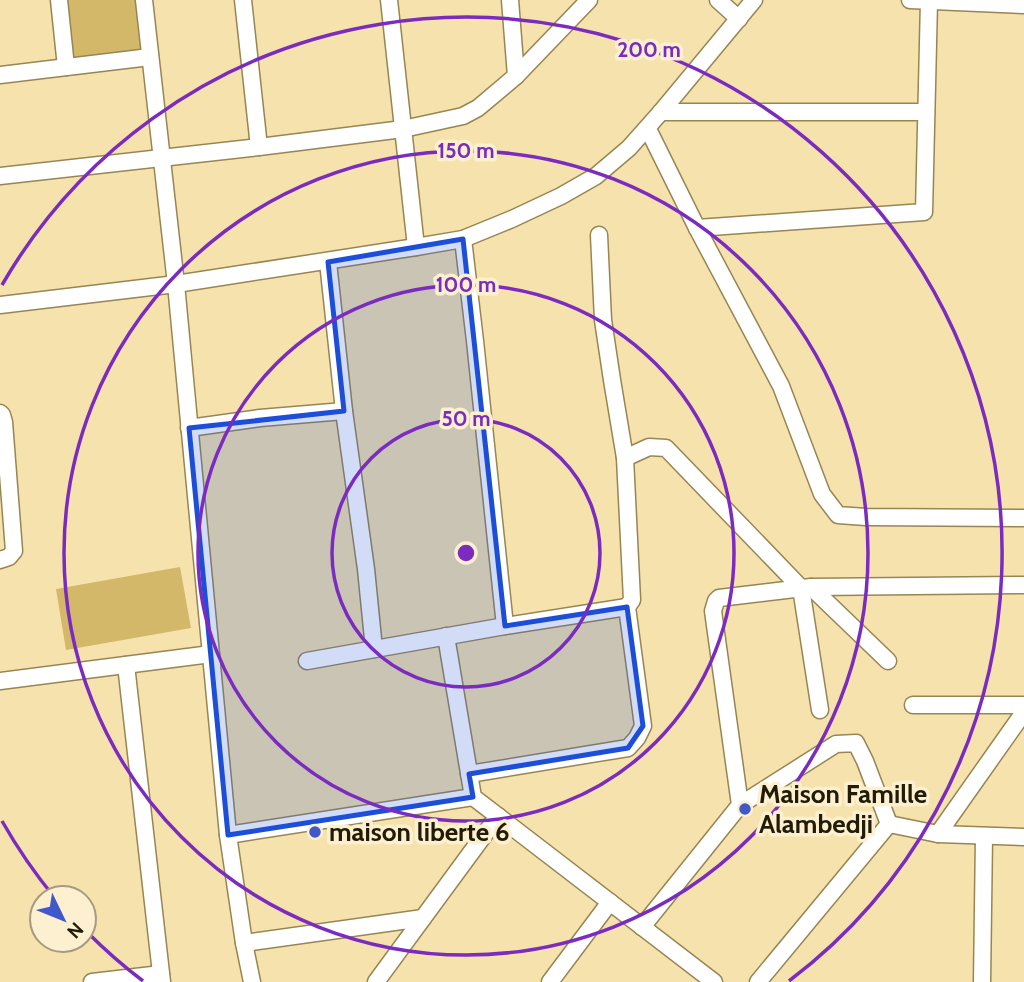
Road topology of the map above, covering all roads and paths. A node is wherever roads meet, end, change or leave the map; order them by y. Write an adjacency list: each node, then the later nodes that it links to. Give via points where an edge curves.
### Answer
1 (59, 0): 15 (street)
2 (144, 0): 14 (street)
3 (243, 0): 22 (street)
4 (389, 0): 20 (street)
5 (510, 0): 17 (street)
6 (589, 0): 17 (street)
7 (718, 0): 13 (street)
8 (754, 0): 13 (street)
9 (910, 0): 10 (street)
10 (929, 1): 11 (street); 19 (street)
11 (948, 1): 12 (street)
12 (1024, 5)
13 (739, 19): 18 (street)
14 (150, 57): 15 (street); 23 (street)
15 (66, 67): 16 (street)
16 (0, 75)
17 (516, 76): 20 (street, via 463,116)
18 (662, 112): 19 (street); 21 (street)
19 (926, 112): 25 (street, via 924,212)
20 (403, 129): 22 (street); 28 (street)
21 (648, 129): 25 (street); 27 (street, via 596,176 538,208)
22 (258, 147): 23 (street)
23 (162, 158): 24 (street); 30 (street)
24 (0, 176)
25 (697, 228): 36 (street, via 780,386 822,494 838,514)
26 (598, 235): 35 (street, via 603,320)
27 (463, 239): 28 (street); 41 (street)
28 (416, 247): 29 (street)
29 (328, 262): 30 (street); 32 (street)
30 (176, 284): 31 (street); 34 (street)
31 (0, 305)
32 (344, 411): 34 (street); 43 (street)
33 (0, 413): 37 (street, via 14,551)
34 (189, 428): 44 (street)
35 (625, 458): 39 (street, via 649,447 666,448); 40 (street, via 632,600)
36 (1024, 518)
37 (0, 560)
38 (1024, 585): 39 (street)
39 (806, 587): 46 (street); 51 (street); 55 (street, via 719,598 713,607)
40 (627, 607): 41 (street); 53 (street, via 643,726 637,738 628,747)
41 (506, 626): 42 (street)
42 (446, 636): 43 (street); 53 (street)
43 (374, 649): 45 (street)
44 (211, 654): 47 (street); 59 (street)
45 (307, 661)
46 (888, 661)
47 (126, 665): 48 (street); 66 (street)
48 (0, 681)
49 (913, 705): 50 (street)
50 (1024, 705)
51 (820, 710)
52 (1024, 712): 58 (street)
53 (470, 774): 54 (street)
54 (473, 797): 56 (street); 59 (street)
55 (740, 805): 57 (street, via 836,744 856,743); 64 (street)
56 (498, 816): 62 (street); 63 (street)
57 (889, 824): 58 (street); 72 (street)
58 (938, 834): 60 (street)
59 (228, 835): 65 (street)
60 (984, 836): 61 (street); 73 (street)
61 (1024, 837)
62 (610, 902): 64 (street); 71 (street)
63 (423, 918): 65 (street); 70 (street)
64 (642, 927): 67 (street)
65 (244, 943): 69 (street)
66 (162, 978): 68 (street)
67 (705, 979)
68 (92, 982)
69 (252, 982)
70 (376, 982)
71 (550, 982)
72 (758, 982)
73 (982, 982)

